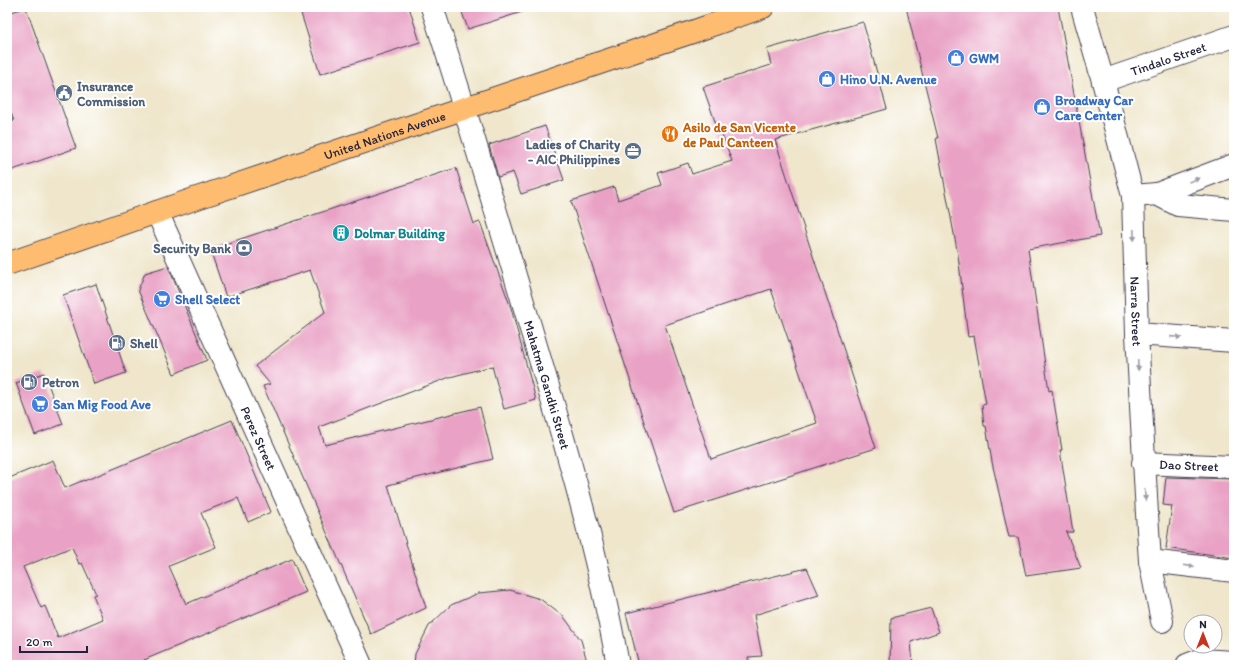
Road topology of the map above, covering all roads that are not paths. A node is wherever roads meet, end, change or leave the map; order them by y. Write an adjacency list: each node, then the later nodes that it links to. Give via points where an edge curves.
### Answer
1 (432, 7): 6 (street, Mahatma Gandhi Street)
2 (763, 7): 6 (main road, United Nations Avenue)
3 (1082, 7): 5 (street, Narra Street)
4 (1234, 36): 5 (street, Tindalo Street)
5 (1103, 81): 9 (street, Narra Street)
6 (465, 108): 11 (main road, United Nations Avenue); 22 (street, Mahatma Gandhi Street, via 560,424 608,608)
7 (1234, 165): 8 (street, one-way to 7)
8 (1157, 194): 9 (street); 10 (street, via 1178,205)
9 (1132, 196): 13 (street, Narra Street, one-way to 13)
10 (1234, 210)
11 (157, 212): 12 (main road, United Nations Avenue); 21 (street, Perez Street)
12 (7, 264)
13 (1137, 334): 14 (street, one-way to 14); 15 (street, Narra Street, one-way to 15)
14 (1234, 341)
15 (1143, 463): 16 (street, Dao Street); 17 (street, Narra Street, one-way to 17)
16 (1234, 467)
17 (1150, 561): 18 (street, one-way to 18); 19 (street, Narra Street)
18 (1234, 571)
19 (1162, 620)
20 (1234, 662): 23 (street, via 1200,660)
21 (361, 665)
22 (618, 665)
23 (1187, 665)

